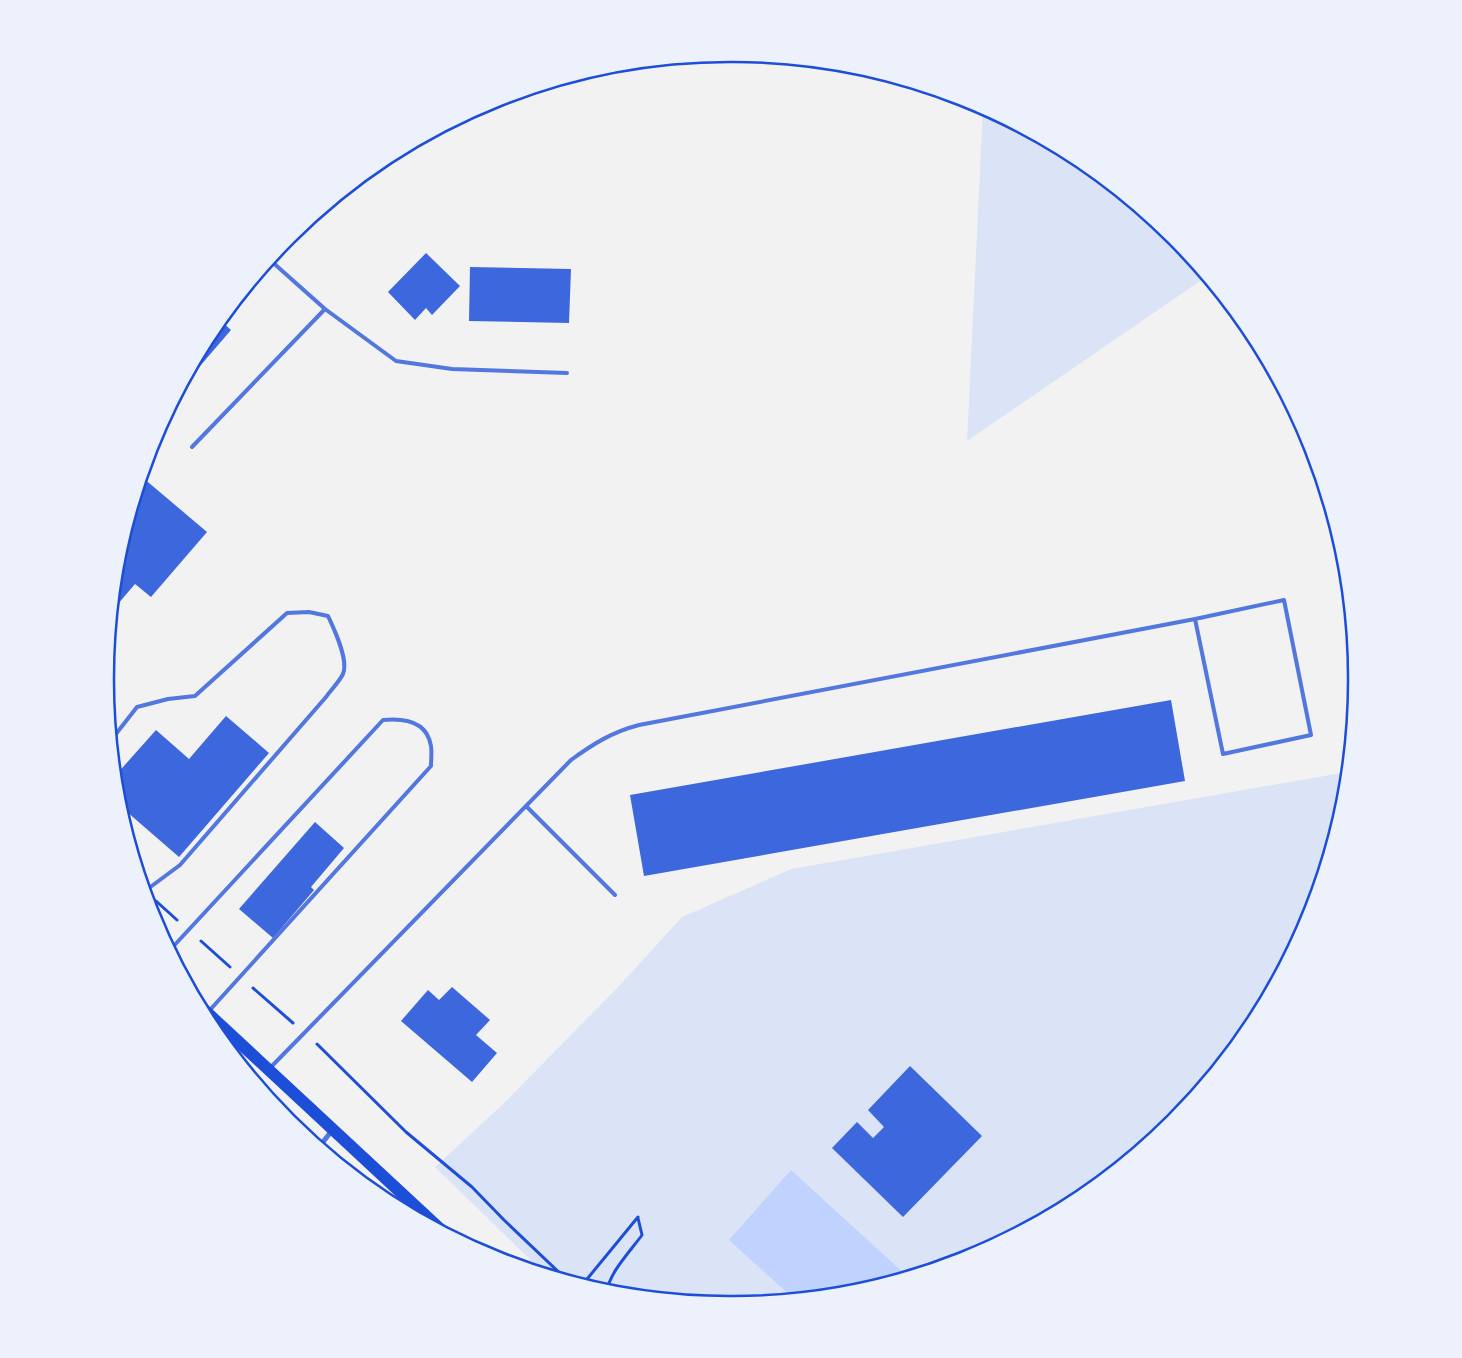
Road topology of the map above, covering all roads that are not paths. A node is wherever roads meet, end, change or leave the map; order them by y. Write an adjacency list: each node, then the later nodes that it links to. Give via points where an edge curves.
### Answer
1 (275, 264): 2 (lane)
2 (325, 309): 3 (lane, via 396,361 452,369); 4 (lane)
3 (567, 373)
4 (192, 448)
5 (1195, 619): 5 (lane, via 1223,754 1311,735 1284,600); 7 (lane, via 639,725 593,744 571,760)
6 (117, 732): 8 (lane, via 137,707 195,696 287,613 309,612 328,616 337,634 344,673 180,865)
7 (526, 806): 9 (lane); 13 (lane)
8 (151, 887)
9 (614, 895)
10 (175, 945): 11 (lane, via 383,720 402,719 422,727 431,744 431,766 241,976)
11 (208, 1005)
12 (218, 1022): 13 (main road)
13 (269, 1070): 14 (main road)
14 (332, 1129): 15 (street); 16 (main road)
15 (323, 1141)
16 (422, 1213)

